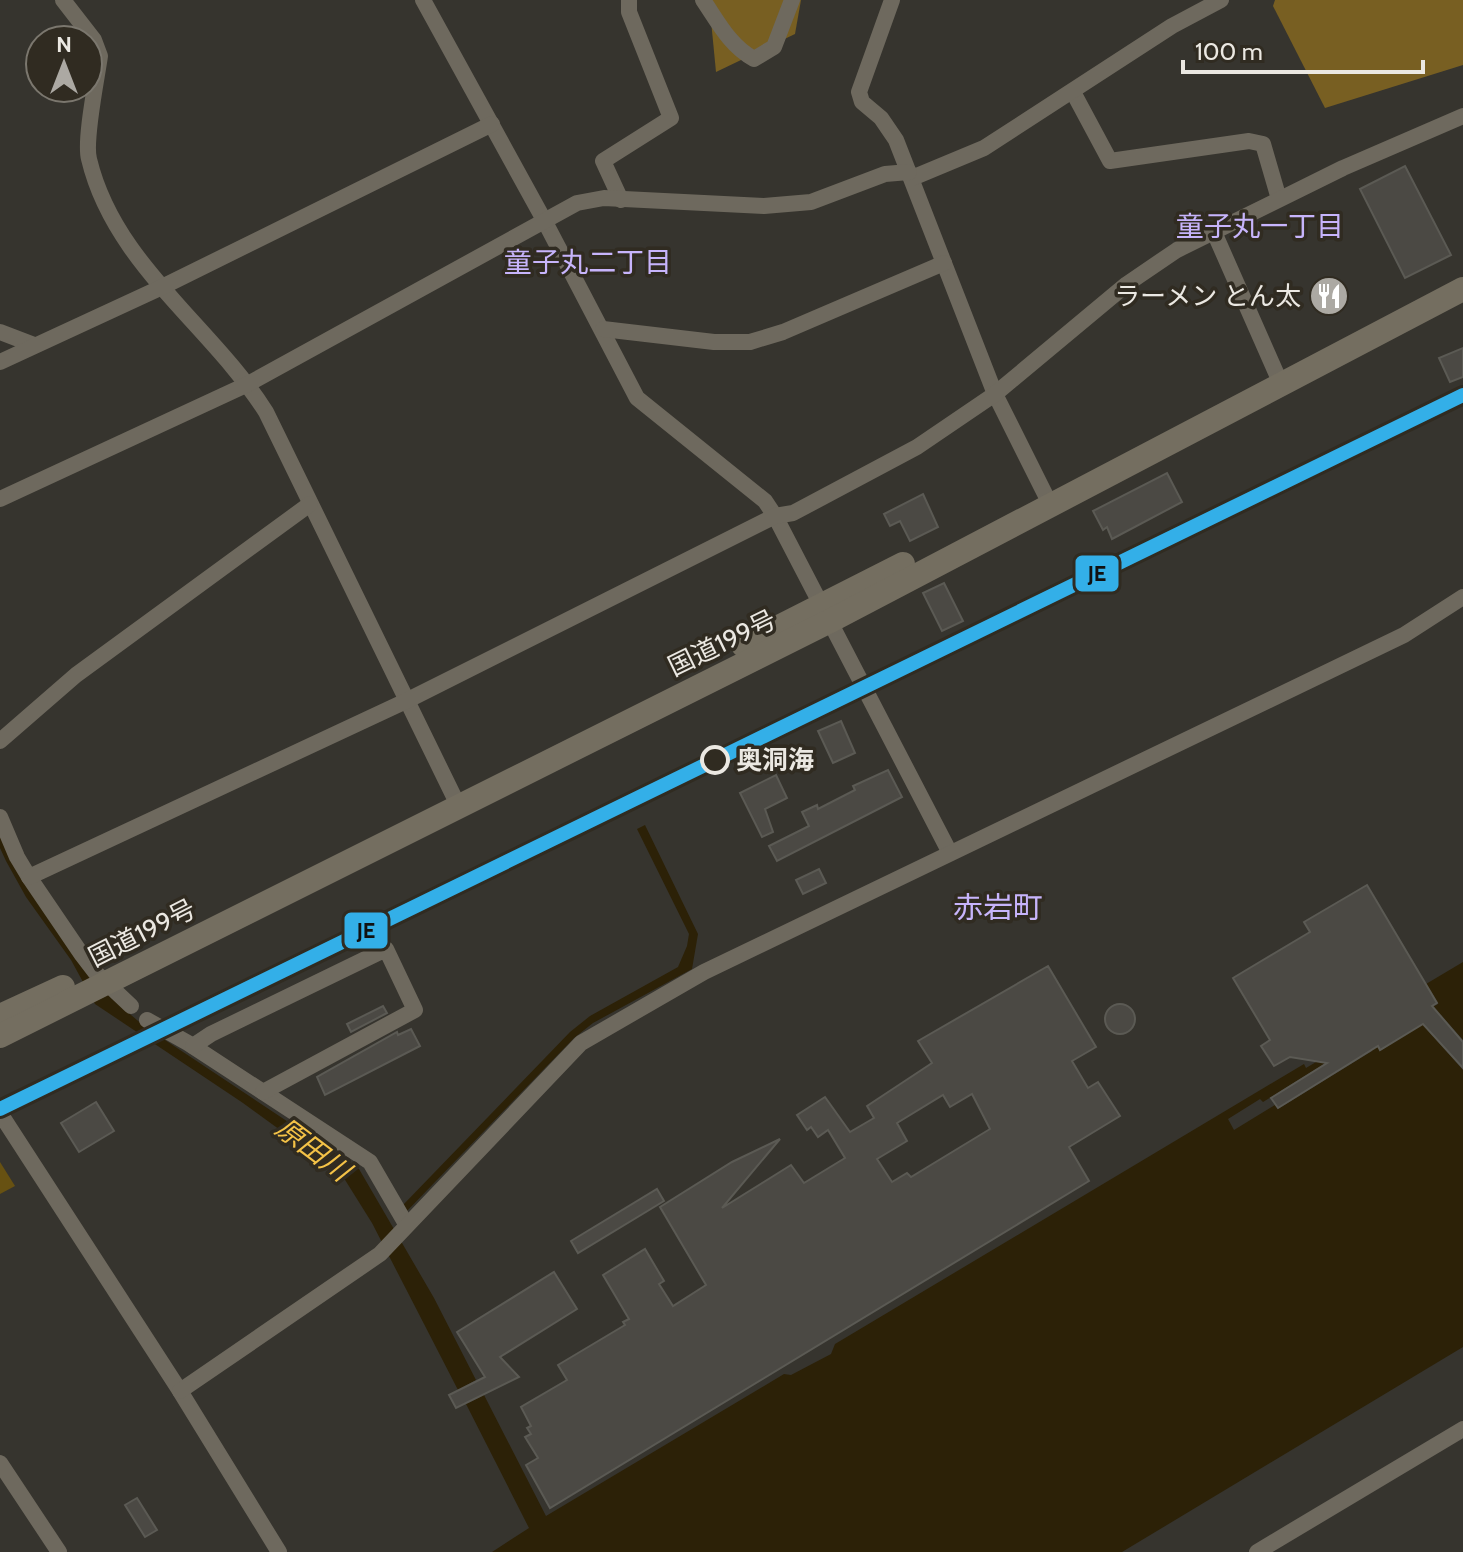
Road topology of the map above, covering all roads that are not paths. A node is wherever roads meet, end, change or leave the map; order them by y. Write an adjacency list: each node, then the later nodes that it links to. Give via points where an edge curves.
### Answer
1 (63, 0): 18 (street, via 100,56 88,156 109,212)
2 (423, 0): 10 (street)
3 (629, 0): 13 (street, via 629,12 671,118 603,161)
4 (703, 0): 5 (street, via 729,40 754,59 774,47)
5 (792, 0)
6 (892, 0): 11 (street, via 859,92 896,140)
7 (1221, 0): 8 (street)
8 (1073, 92): 11 (street, via 984,148); 12 (street, via 1110,161 1249,141 1263,144)
9 (1463, 116): 12 (street)
10 (492, 124): 14 (street); 18 (street)
11 (911, 175): 13 (street, via 885,174 811,202 788,204); 16 (street)
12 (1279, 199): 15 (street)
13 (621, 200): 14 (street, via 577,203)
14 (544, 220): 20 (street); 25 (street)
15 (1214, 232): 24 (street); 26 (street, via 1127,284)
16 (944, 263): 20 (street, via 750,342); 26 (street)
17 (1463, 272): 24 (highway, 国道199号)
18 (160, 288): 22 (street); 25 (street)
19 (1463, 289): 24 (highway, 国道199号)
20 (603, 329): 30 (street, via 637,398 765,501)
21 (0, 332): 22 (street)
22 (34, 345): 23 (street)
23 (0, 362)
24 (1278, 377): 28 (highway, 国道199号)
25 (248, 384): 27 (street); 29 (street)
26 (995, 394): 28 (street); 30 (street, via 917,447 793,513)
27 (0, 499)
28 (1047, 499): 32 (highway, 国道199号)
29 (310, 504): 33 (street); 34 (street, via 76,675)
30 (775, 516): 32 (street); 33 (street)
31 (1463, 597): 37 (street, via 1404,635)
32 (826, 613): 35 (highway, 国道199号); 37 (street)
33 (406, 701): 35 (street); 38 (street)
34 (0, 741)
35 (454, 799): 39 (highway, 国道199号)
36 (0, 817): 38 (street)
37 (950, 853): 47 (street, via 704,972 581,1043)
38 (29, 877): 39 (street)
39 (100, 977): 40 (street); 41 (highway, 国道199号); 43 (highway, 国道199号)
40 (131, 1006)
41 (0, 1016)
42 (147, 1020): 44 (street)
43 (0, 1036)
44 (191, 1044): 45 (street); 45 (street, via 386,949 415,1010)
45 (263, 1092): 47 (street, via 370,1162)
46 (0, 1113): 48 (street)
47 (406, 1224): 48 (street, via 380,1254)
48 (180, 1391): 52 (street)
49 (1463, 1429): 53 (street)
50 (0, 1463): 51 (street)
51 (59, 1552)
52 (279, 1552)
53 (1257, 1552)

